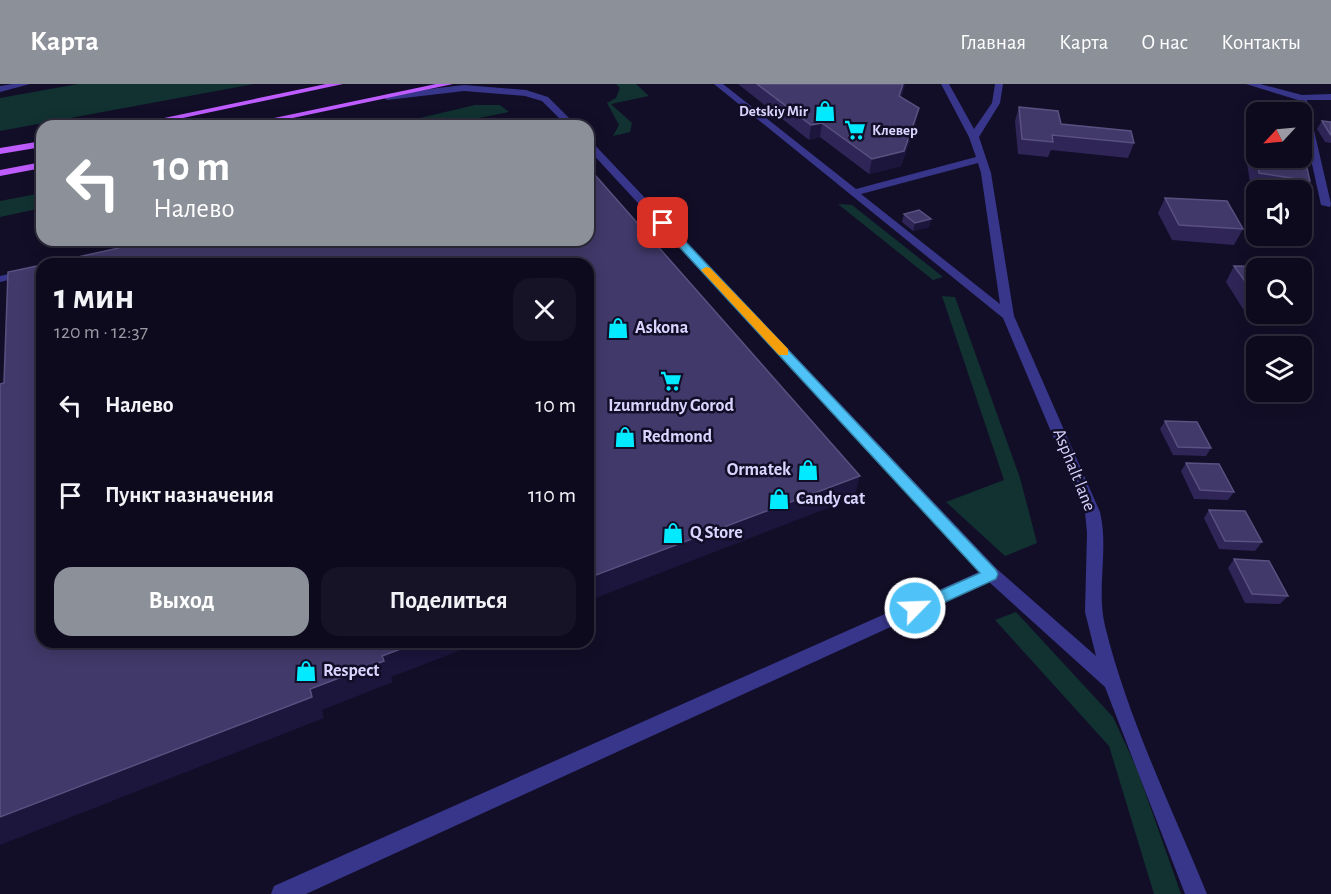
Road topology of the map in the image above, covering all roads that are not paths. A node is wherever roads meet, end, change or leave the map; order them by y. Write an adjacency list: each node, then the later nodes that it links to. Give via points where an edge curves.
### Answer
1 (26, 84): 8 (street)
2 (339, 84): 12 (main road)
3 (449, 84): 10 (main road)
4 (718, 84): 22 (street)
5 (945, 84): 15 (street, Asphalt lane)
6 (999, 84): 15 (street, via 996,103)
7 (1250, 84): 11 (street)
8 (0, 88)
9 (1331, 97): 11 (street)
10 (387, 98): 13 (main road); 14 (street, via 464,88 545,94)
11 (1302, 98): 23 (street)
12 (161, 120)
13 (272, 120)
14 (567, 120)
15 (974, 137): 19 (street, Asphalt lane)
16 (36, 145): 17 (main road)
17 (0, 151)
18 (594, 151): 27 (street)
19 (981, 159): 22 (street); 26 (street, Asphalt lane)
20 (36, 166): 21 (main road)
21 (0, 173)
22 (852, 193): 26 (street)
23 (1326, 205)
24 (36, 270): 25 (street)
25 (0, 279)
26 (1008, 316): 28 (street, Asphalt lane, via 1094,519 1091,581 1095,622)
27 (991, 574): 28 (street); 29 (street)
28 (1111, 681): 30 (street, Asphalt lane)
29 (282, 894)
30 (1196, 894)

